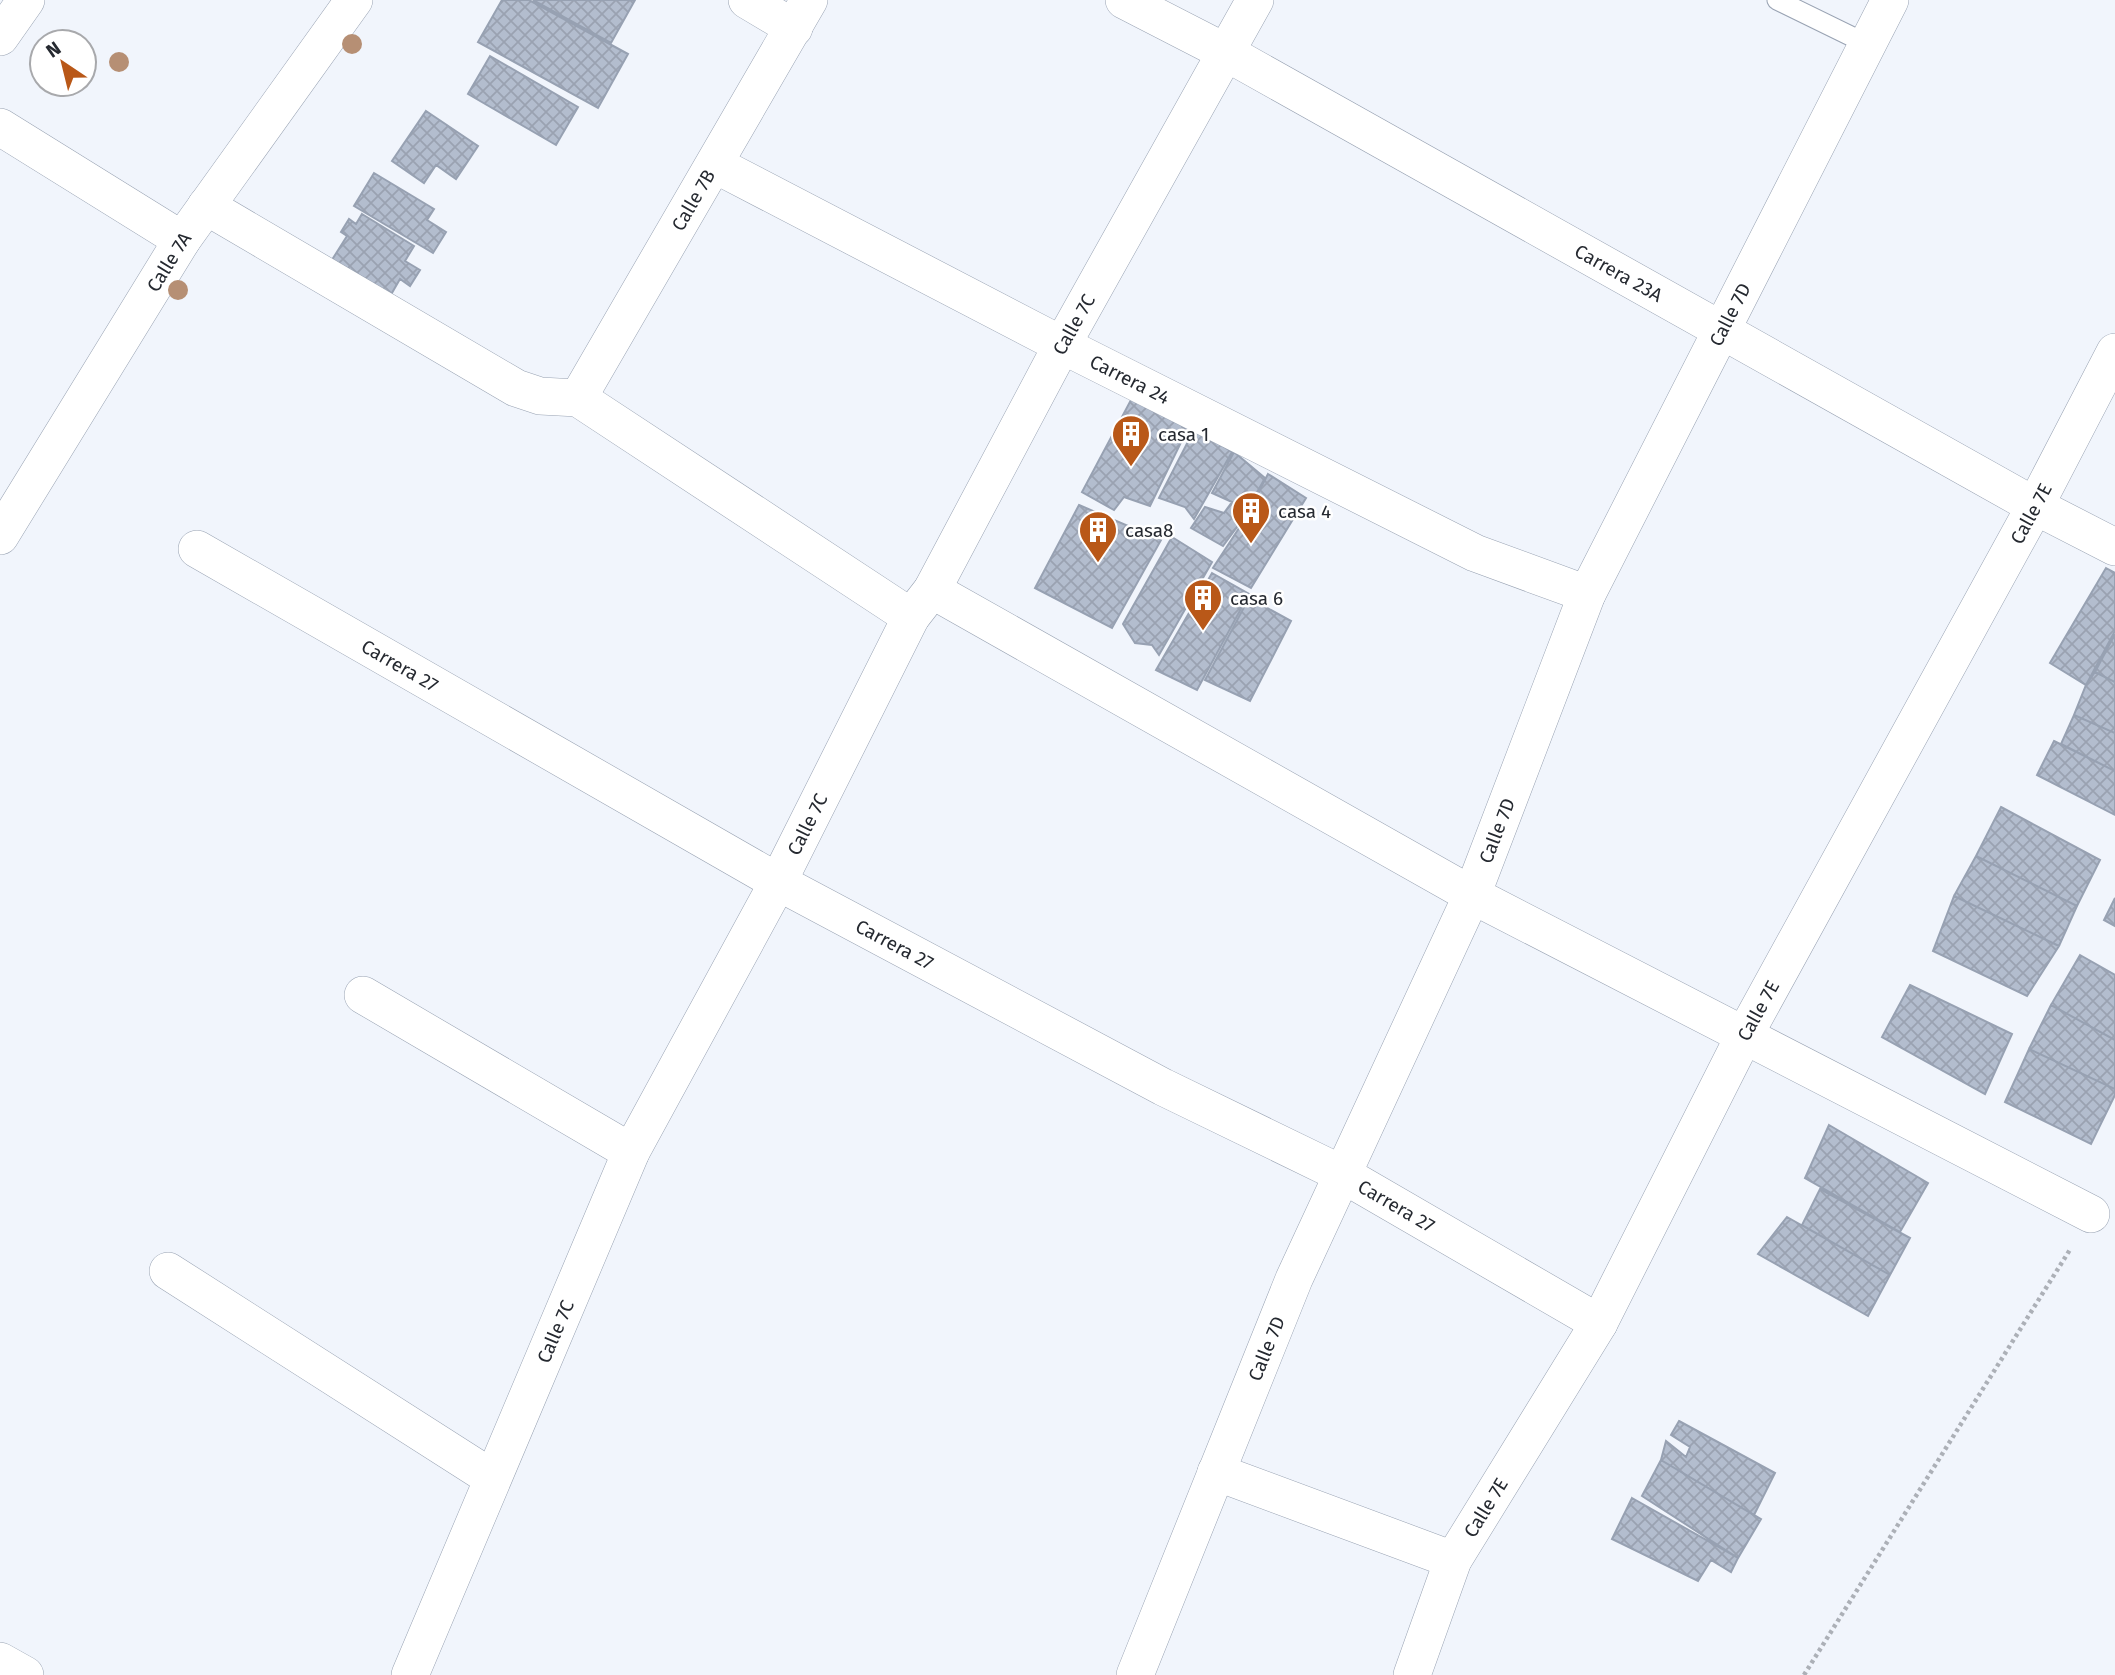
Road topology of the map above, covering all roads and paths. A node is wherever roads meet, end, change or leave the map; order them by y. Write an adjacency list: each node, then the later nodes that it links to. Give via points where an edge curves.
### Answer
1 (26, 0): 9 (street)
2 (354, 0): 14 (street, Calle 7A)
3 (747, 0): 8 (street)
4 (1124, 0): 11 (street, Carrera 23A)
5 (1255, 0): 11 (street, Calle 7C)
6 (1777, 0): 10 (lane)
7 (1890, 0): 10 (street, Calle 7D)
8 (801, 14): 13 (street, Calle 7B)
9 (0, 37)
10 (1867, 44): 16 (street, Calle 7D)
11 (1227, 53): 16 (street, Carrera 23A); 17 (street, Calle 7C)
12 (0, 127): 15 (street)
13 (716, 165): 17 (street, Carrera 24); 19 (street, Calle 7B)
14 (206, 206): 15 (street, Calle 7A); 19 (street, via 516,388)
15 (182, 240): 21 (street, Calle 7A)
16 (1720, 329): 20 (street, Carrera 23A); 24 (street, Calle 7D)
17 (1062, 345): 24 (street, Carrera 24, via 1475,553); 25 (street, Calle 7C)
18 (2115, 352): 20 (street, Calle 7E)
19 (578, 398): 25 (street)
20 (2035, 506): 22 (street, Carrera 23A); 29 (street, Calle 7E)
21 (0, 536)
22 (2115, 547)
23 (197, 549): 26 (street, Carrera 27)
24 (1587, 594): 27 (street, Calle 7D)
25 (921, 603): 26 (street, Calle 7C); 27 (street)
26 (778, 882): 30 (street, Calle 7C); 31 (street, Carrera 27, via 1163,1087)
27 (1472, 895): 29 (street); 31 (street, Calle 7D)
28 (363, 995): 30 (street)
29 (1745, 1034): 32 (street); 34 (street, Calle 7E)
30 (631, 1152): 36 (street, Calle 7C)
31 (1342, 1174): 34 (street, Carrera 27); 35 (street, Calle 7D)
32 (2091, 1214): 43 (path)
33 (168, 1271): 36 (street)
34 (1599, 1323): 37 (street, Calle 7E)
35 (1216, 1472): 37 (street); 41 (street, Calle 7D)
36 (492, 1478): 40 (street, Calle 7C)
37 (1454, 1560): 42 (street, Calle 7E)
38 (0, 1661): 39 (street)
39 (25, 1675)
40 (410, 1675)
41 (1135, 1675)
42 (1412, 1675)
43 (1804, 1675)

